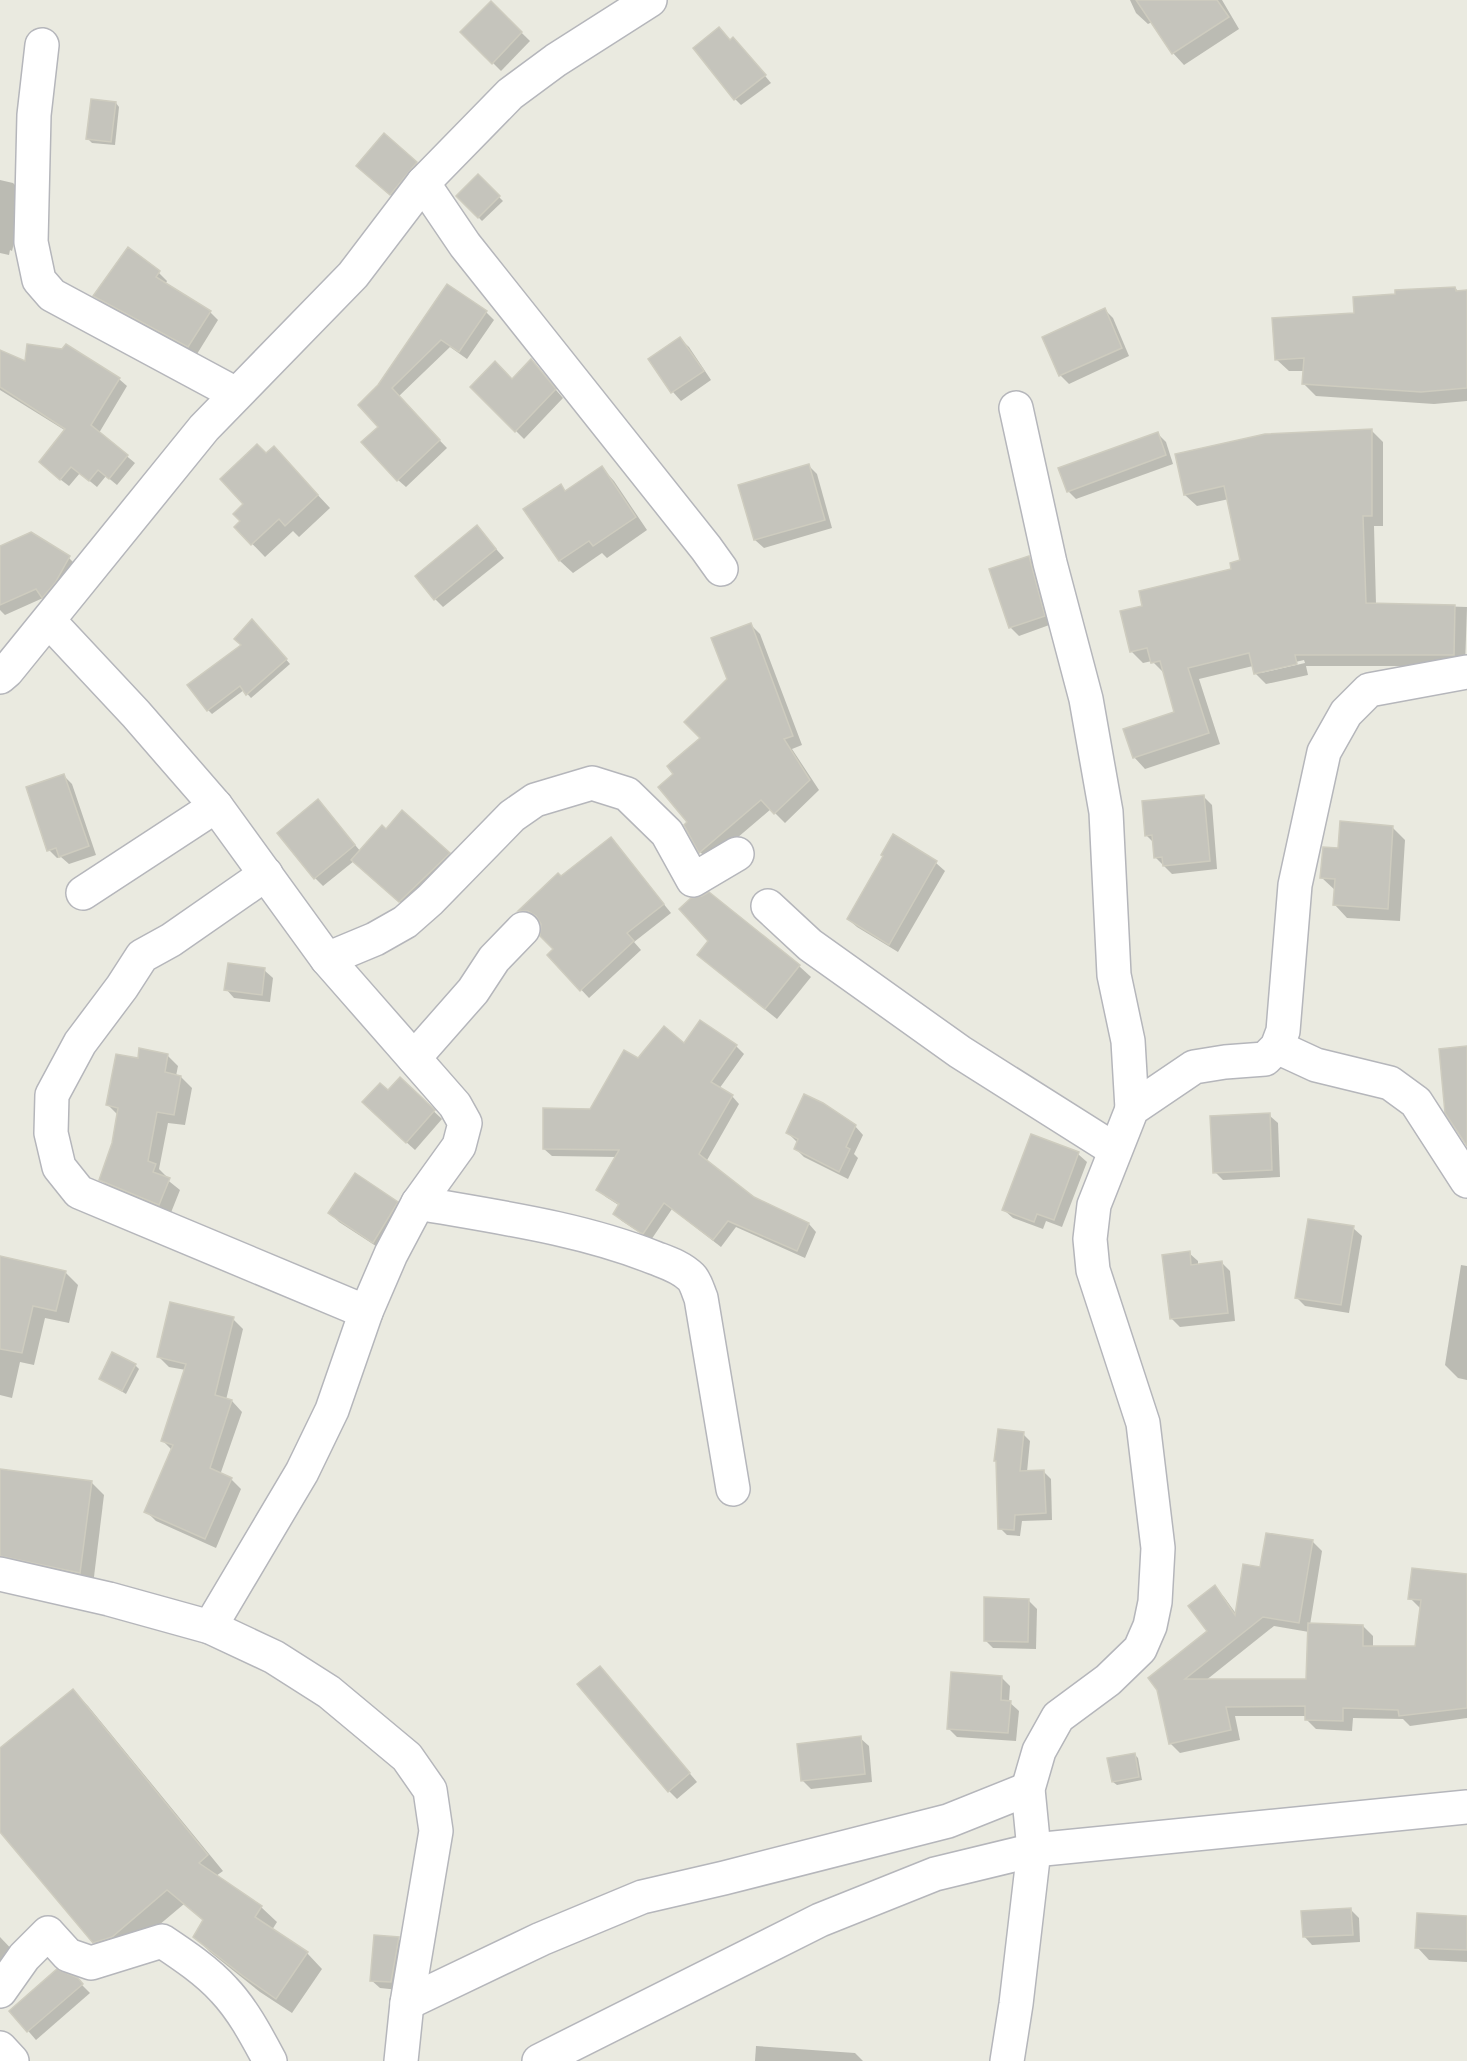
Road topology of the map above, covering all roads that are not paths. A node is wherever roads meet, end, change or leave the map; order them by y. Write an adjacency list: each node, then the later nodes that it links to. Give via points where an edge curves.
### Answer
1 (650, 0): 3 (street, via 510,94)
2 (42, 45): 4 (street, via 34,115 31,242 39,280 52,295)
3 (423, 183): 4 (street, via 353,275); 6 (street, via 465,245)
4 (236, 394): 7 (street, via 152,490)
5 (1016, 408): 19 (street, via 1050,563 1086,699 1106,812 1114,975 1128,1041)
6 (721, 569)
7 (49, 621): 9 (street); 10 (street)
8 (1467, 672): 17 (street, via 1369,690 1346,713 1324,752 1295,885 1283,1031)
9 (0, 677)
10 (216, 806): 12 (street); 13 (street)
11 (737, 854): 16 (street, via 693,880 667,833 627,794 592,783 535,800 512,816 405,922)
12 (267, 874): 16 (street); 23 (street, via 142,956 80,1043 52,1095 51,1133 58,1167 79,1192)
13 (83, 893)
14 (768, 906): 20 (street, via 810,945 960,1052)
15 (523, 929): 18 (street)
16 (327, 959): 18 (street)
17 (1277, 1047): 19 (street, via 1265,1059 1194,1067); 21 (street, via 1316,1065 1390,1083 1416,1102)
18 (414, 1058): 22 (street, via 465,1123 459,1146)
19 (1132, 1109): 20 (street)
20 (1115, 1150): 27 (street, via 1094,1205 1090,1239 1093,1270 1143,1423 1158,1548 1155,1602 1140,1649 1108,1680 1058,1717 1039,1751)
21 (1467, 1181)
22 (418, 1203): 23 (street); 24 (street, via 525,1222 631,1248 681,1269 694,1279 701,1298)
23 (366, 1312): 26 (street, via 332,1410 302,1472)
24 (733, 1490)
25 (0, 1574): 26 (street)
26 (210, 1626): 31 (street, via 274,1657 329,1692 407,1757 430,1790 436,1831)
27 (1028, 1789): 29 (street); 31 (street, via 948,1821 642,1897)
28 (1467, 1807): 29 (street)
29 (1034, 1850): 36 (street, via 935,1874 820,1920); 37 (street)
30 (0, 1991): 34 (street, via 24,1957 48,1933 68,1955 91,1963 162,1941 225,1990)
31 (407, 2002): 35 (street)
32 (0, 2048): 33 (street)
33 (12, 2061)
34 (270, 2061)
35 (400, 2061)
36 (539, 2061)
37 (1007, 2061)

